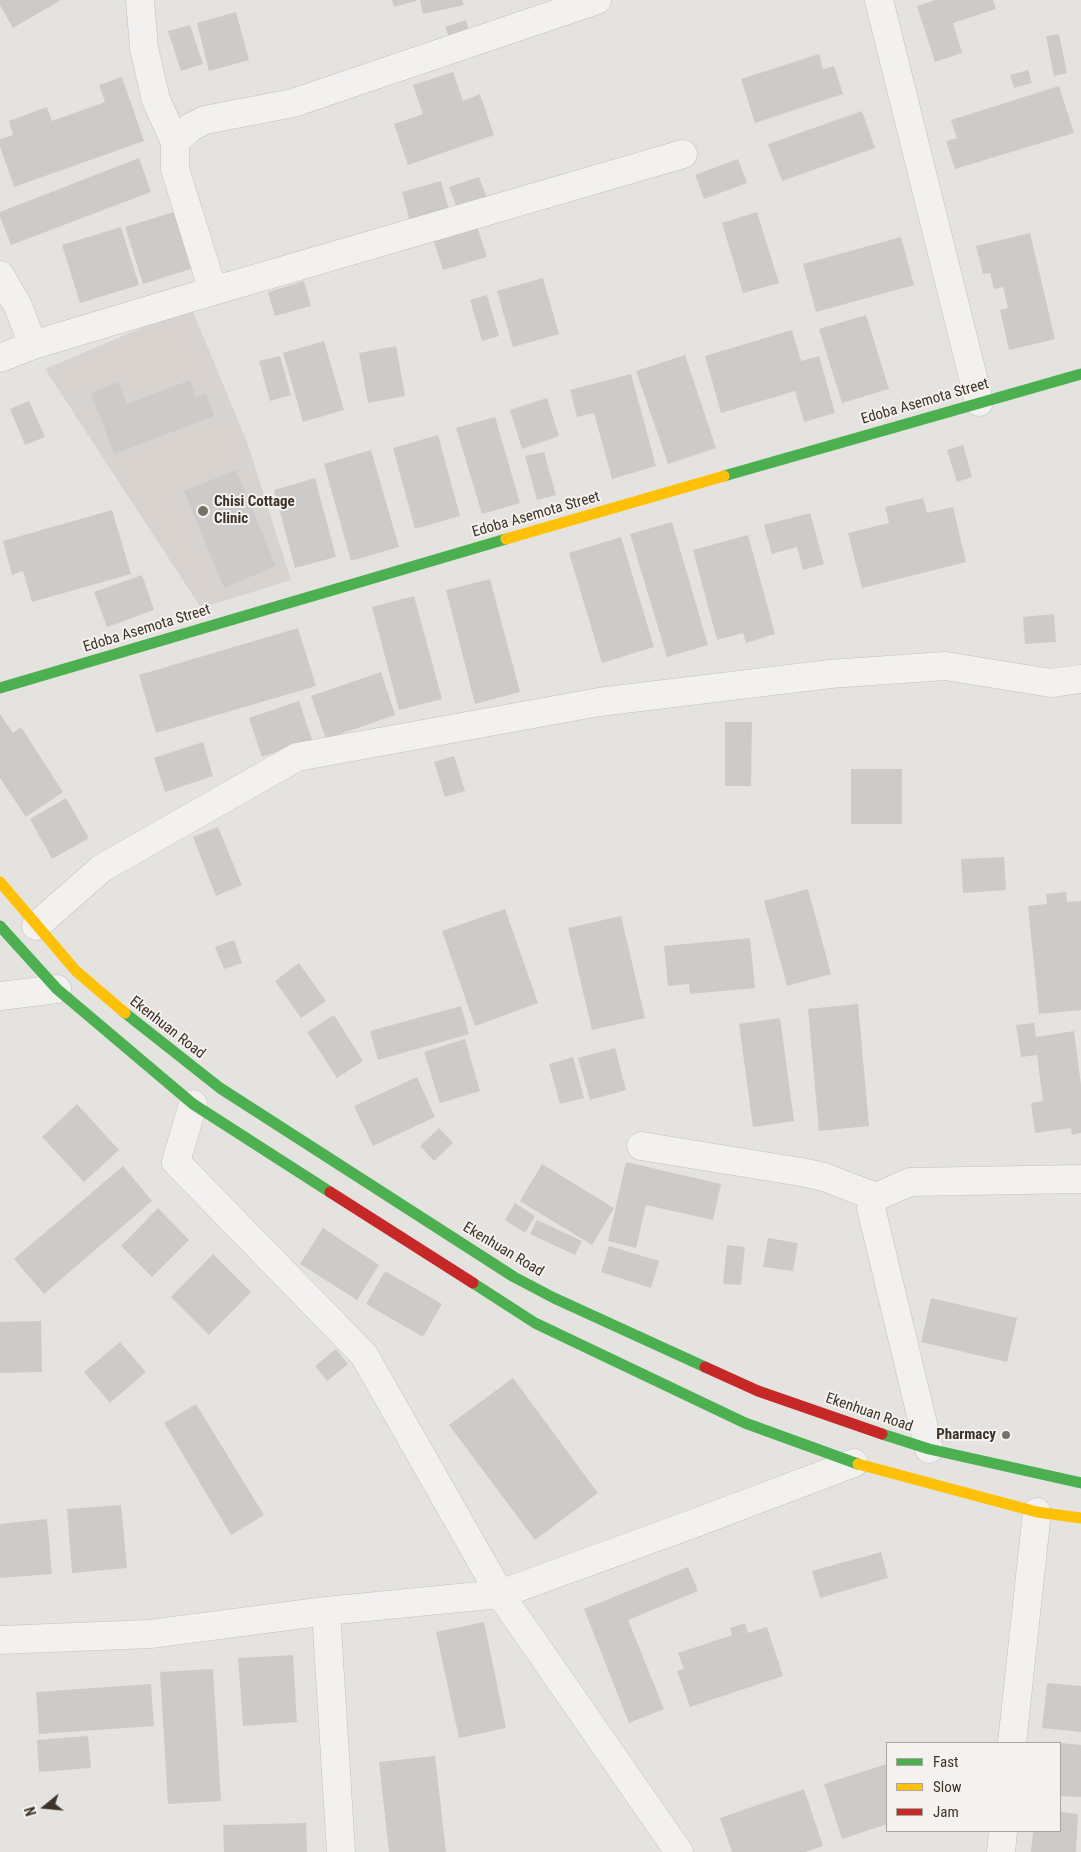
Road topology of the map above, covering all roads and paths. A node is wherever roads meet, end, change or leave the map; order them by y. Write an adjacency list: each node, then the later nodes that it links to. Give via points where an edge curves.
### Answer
1 (140, 0): 4 (street, via 144,48 156,100)
2 (597, 0): 4 (street, via 293,103 205,120 191,126)
3 (879, 0): 11 (street)
4 (175, 142): 7 (street, via 175,170)
5 (683, 154): 7 (street)
6 (0, 275): 8 (street, via 18,306)
7 (213, 292): 8 (street)
8 (33, 345): 9 (street)
9 (0, 358)
10 (1081, 374): 11 (main road, Edoba Asemota Street)
11 (979, 402): 13 (main road, Edoba Asemota Street)
12 (1081, 679): 16 (street, via 1051,683 944,666 830,674 599,702 297,757 102,868)
13 (0, 688)
14 (0, 882): 16 (main road, Ekenhuan Road)
15 (0, 926): 17 (main road)
16 (36, 926): 23 (main road, Ekenhuan Road, via 98,991 220,1088 514,1276 554,1298 758,1391)
17 (57, 989): 18 (street); 19 (main road)
18 (0, 996)
19 (193, 1104): 24 (main road, via 535,1323 745,1423); 28 (street, via 176,1162 364,1355)
20 (641, 1146): 22 (street, via 801,1172)
21 (1081, 1179): 22 (street, via 910,1182)
22 (876, 1196): 23 (street, via 871,1208)
23 (929, 1449): 25 (main road, Ekenhuan Road)
24 (854, 1463): 26 (main road); 28 (street)
25 (1081, 1483)
26 (1037, 1512): 27 (main road); 31 (street)
27 (1081, 1518)
28 (500, 1594): 29 (street); 34 (street)
29 (326, 1611): 30 (street, via 150,1634); 33 (street)
30 (0, 1640)
31 (1012, 1742)
32 (1003, 1832): 35 (street)
33 (341, 1852)
34 (679, 1852)
35 (1001, 1852)

